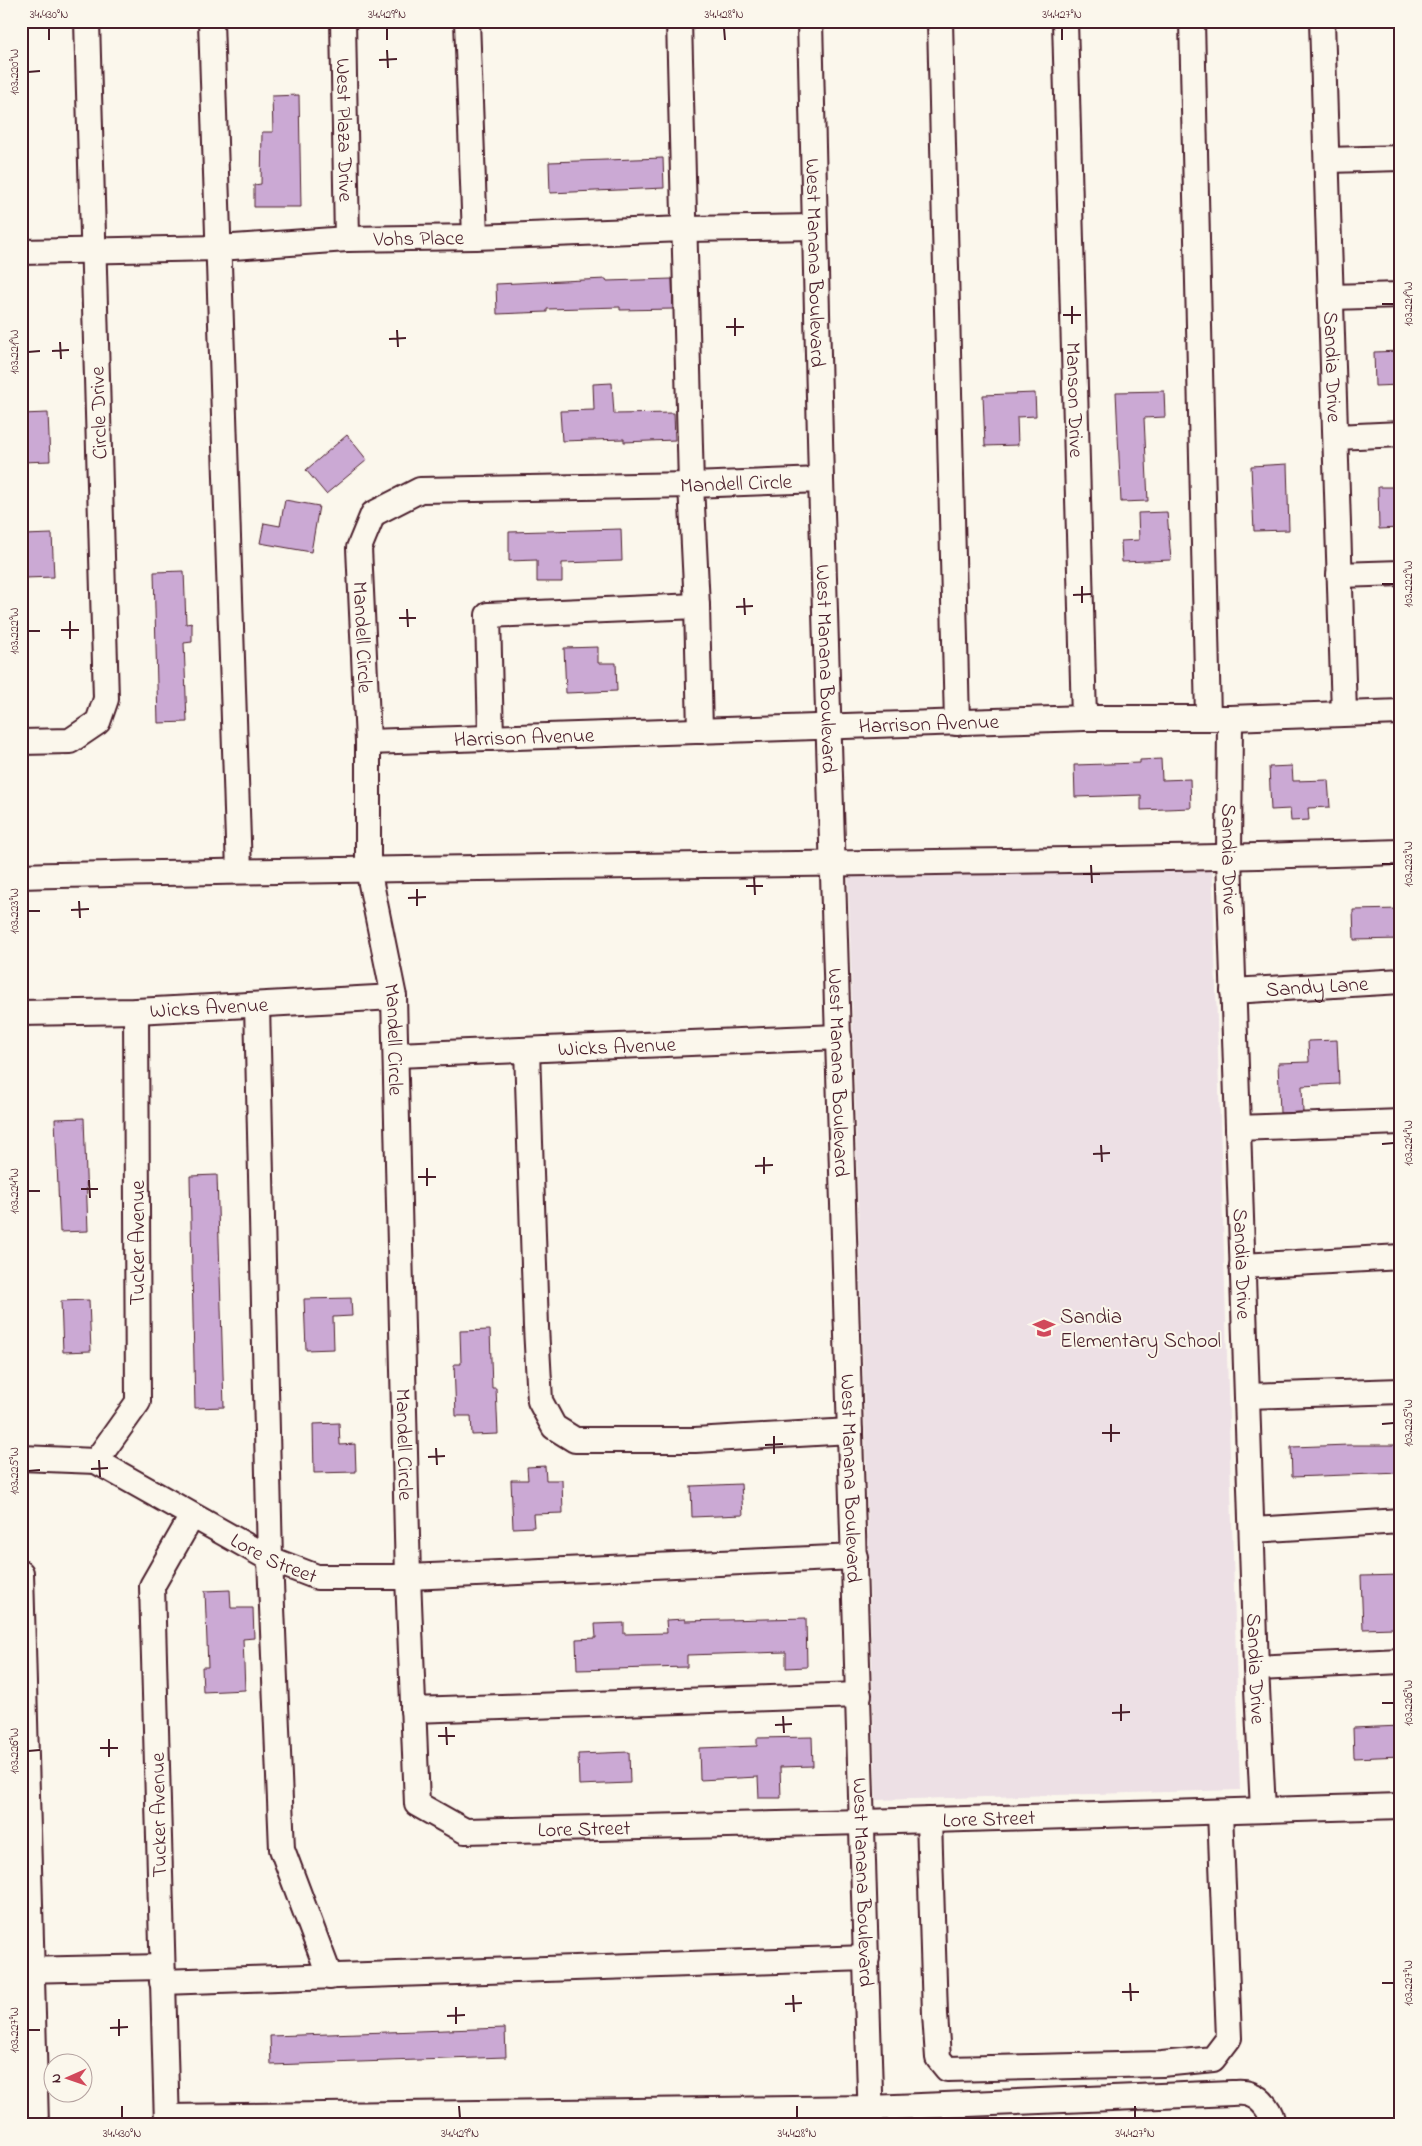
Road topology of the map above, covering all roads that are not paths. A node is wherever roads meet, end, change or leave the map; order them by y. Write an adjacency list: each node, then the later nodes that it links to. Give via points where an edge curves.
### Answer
1 (87, 21): 18 (street, Circle Drive)
2 (212, 21): 17 (street)
3 (343, 21): 16 (street, West Plaza Drive)
4 (468, 21): 15 (street)
5 (679, 21): 14 (street)
6 (810, 21): 13 (street, West Manana Boulevard)
7 (940, 21): 33 (street)
8 (1065, 21): 31 (street, Manson Drive)
9 (1192, 21): 32 (street, Sandia Drive)
10 (1322, 21): 12 (street, Sandia Drive)
11 (1401, 158): 12 (street)
12 (1328, 160): 21 (street, Sandia Drive)
13 (814, 227): 14 (street, Vohs Place); 24 (street, West Manana Boulevard)
14 (684, 228): 15 (street, Vohs Place); 25 (street)
15 (475, 237): 16 (street, Vohs Place)
16 (347, 239): 17 (street, Vohs Place)
17 (219, 248): 18 (street, Vohs Place); 43 (street)
18 (94, 250): 19 (street, Vohs Place); 37 (street, Circle Drive, via 106,700 98,722 70,741)
19 (21, 252)
20 (1401, 295): 21 (street)
21 (1332, 297): 23 (street, Sandia Drive)
22 (1401, 434): 23 (street)
23 (1336, 437): 27 (street, Sandia Drive)
24 (821, 480): 25 (street, Mandell Circle); 34 (street, West Manana Boulevard)
25 (691, 485): 28 (street); 38 (street, Mandell Circle, via 420,490 373,514 359,548)
26 (1401, 573): 27 (street)
27 (1340, 575): 30 (street, Sandia Drive)
28 (697, 606): 35 (street); 36 (street, via 488,614)
29 (1401, 712): 30 (street, Harrison Avenue)
30 (1344, 713): 32 (street, Harrison Avenue)
31 (1084, 718): 32 (street, Harrison Avenue); 33 (street, Harrison Avenue)
32 (1219, 718): 40 (street, Sandia Drive)
33 (957, 723): 34 (street, Harrison Avenue)
34 (828, 727): 35 (street, Harrison Avenue); 41 (street, West Manana Boulevard)
35 (700, 730): 36 (street, Harrison Avenue)
36 (491, 738): 38 (street, Harrison Avenue)
37 (21, 742)
38 (368, 742): 42 (street, Mandell Circle)
39 (1401, 852): 40 (street)
40 (1229, 857): 41 (street); 46 (street, Sandia Drive)
41 (833, 862): 42 (street); 51 (street, West Manana Boulevard)
42 (368, 869): 43 (street); 47 (street, Mandell Circle)
43 (239, 871): 44 (street)
44 (21, 876)
45 (1401, 980): 46 (street, Sandy Lane)
46 (1233, 991): 55 (street, Sandia Drive)
47 (394, 997): 48 (street, Wicks Avenue); 53 (street, Mandell Circle)
48 (257, 1004): 49 (street, Wicks Avenue); 67 (street)
49 (136, 1011): 50 (street, Wicks Avenue); 62 (street, Tucker Avenue, via 138,1402)
50 (21, 1013)
51 (839, 1037): 52 (street, Wicks Avenue); 60 (street, West Manana Boulevard)
52 (527, 1050): 53 (street, Wicks Avenue); 60 (street, via 540,1401 554,1427 575,1440 695,1440)
53 (396, 1055): 69 (street, Mandell Circle)
54 (1401, 1122): 55 (street)
55 (1238, 1128): 57 (street, Sandia Drive)
56 (1401, 1257): 57 (street)
57 (1242, 1266): 59 (street, Sandia Drive)
58 (1401, 1391): 59 (street)
59 (1247, 1396): 65 (street, Sandia Drive)
60 (850, 1431): 66 (street, West Manana Boulevard)
61 (21, 1458): 62 (street, Lore Street)
62 (96, 1462): 63 (street, Lore Street)
63 (192, 1516): 67 (street, Lore Street); 81 (street, Tucker Avenue, via 152,1586)
64 (1401, 1521): 65 (street)
65 (1252, 1530): 71 (street, Sandia Drive)
66 (855, 1557): 69 (street); 72 (street, West Manana Boulevard)
67 (270, 1560): 69 (street, Lore Street, via 316,1578); 82 (street, via 282,1849)
68 (21, 1573): 80 (street)
69 (408, 1577): 73 (street, Lore Street)
70 (1401, 1661): 71 (street)
71 (1256, 1668): 75 (street, Sandia Drive)
72 (859, 1695): 73 (street); 78 (street, West Manana Boulevard)
73 (413, 1710): 78 (street, Lore Street, via 417,1804 465,1831)
74 (1401, 1806): 75 (street, Lore Street)
75 (1263, 1810): 76 (street, Lore Street)
76 (1220, 1812): 77 (street, Lore Street); 77 (street, via 1229,2038 1213,2059 1162,2064 947,2069 938,2058 934,2014)
77 (929, 1820): 78 (street, Lore Street)
78 (863, 1822): 79 (street, West Manana Boulevard)
79 (867, 1958): 82 (street); 83 (street, West Manana Boulevard)
80 (27, 1970): 81 (street); 84 (street)
81 (162, 1974): 82 (street); 85 (street, Tucker Avenue)
82 (330, 1977)
83 (871, 2116): 85 (street); 86 (street, via 1232,2093 1249,2094 1264,2104)
84 (31, 2120)
85 (167, 2121)
86 (1273, 2125)

